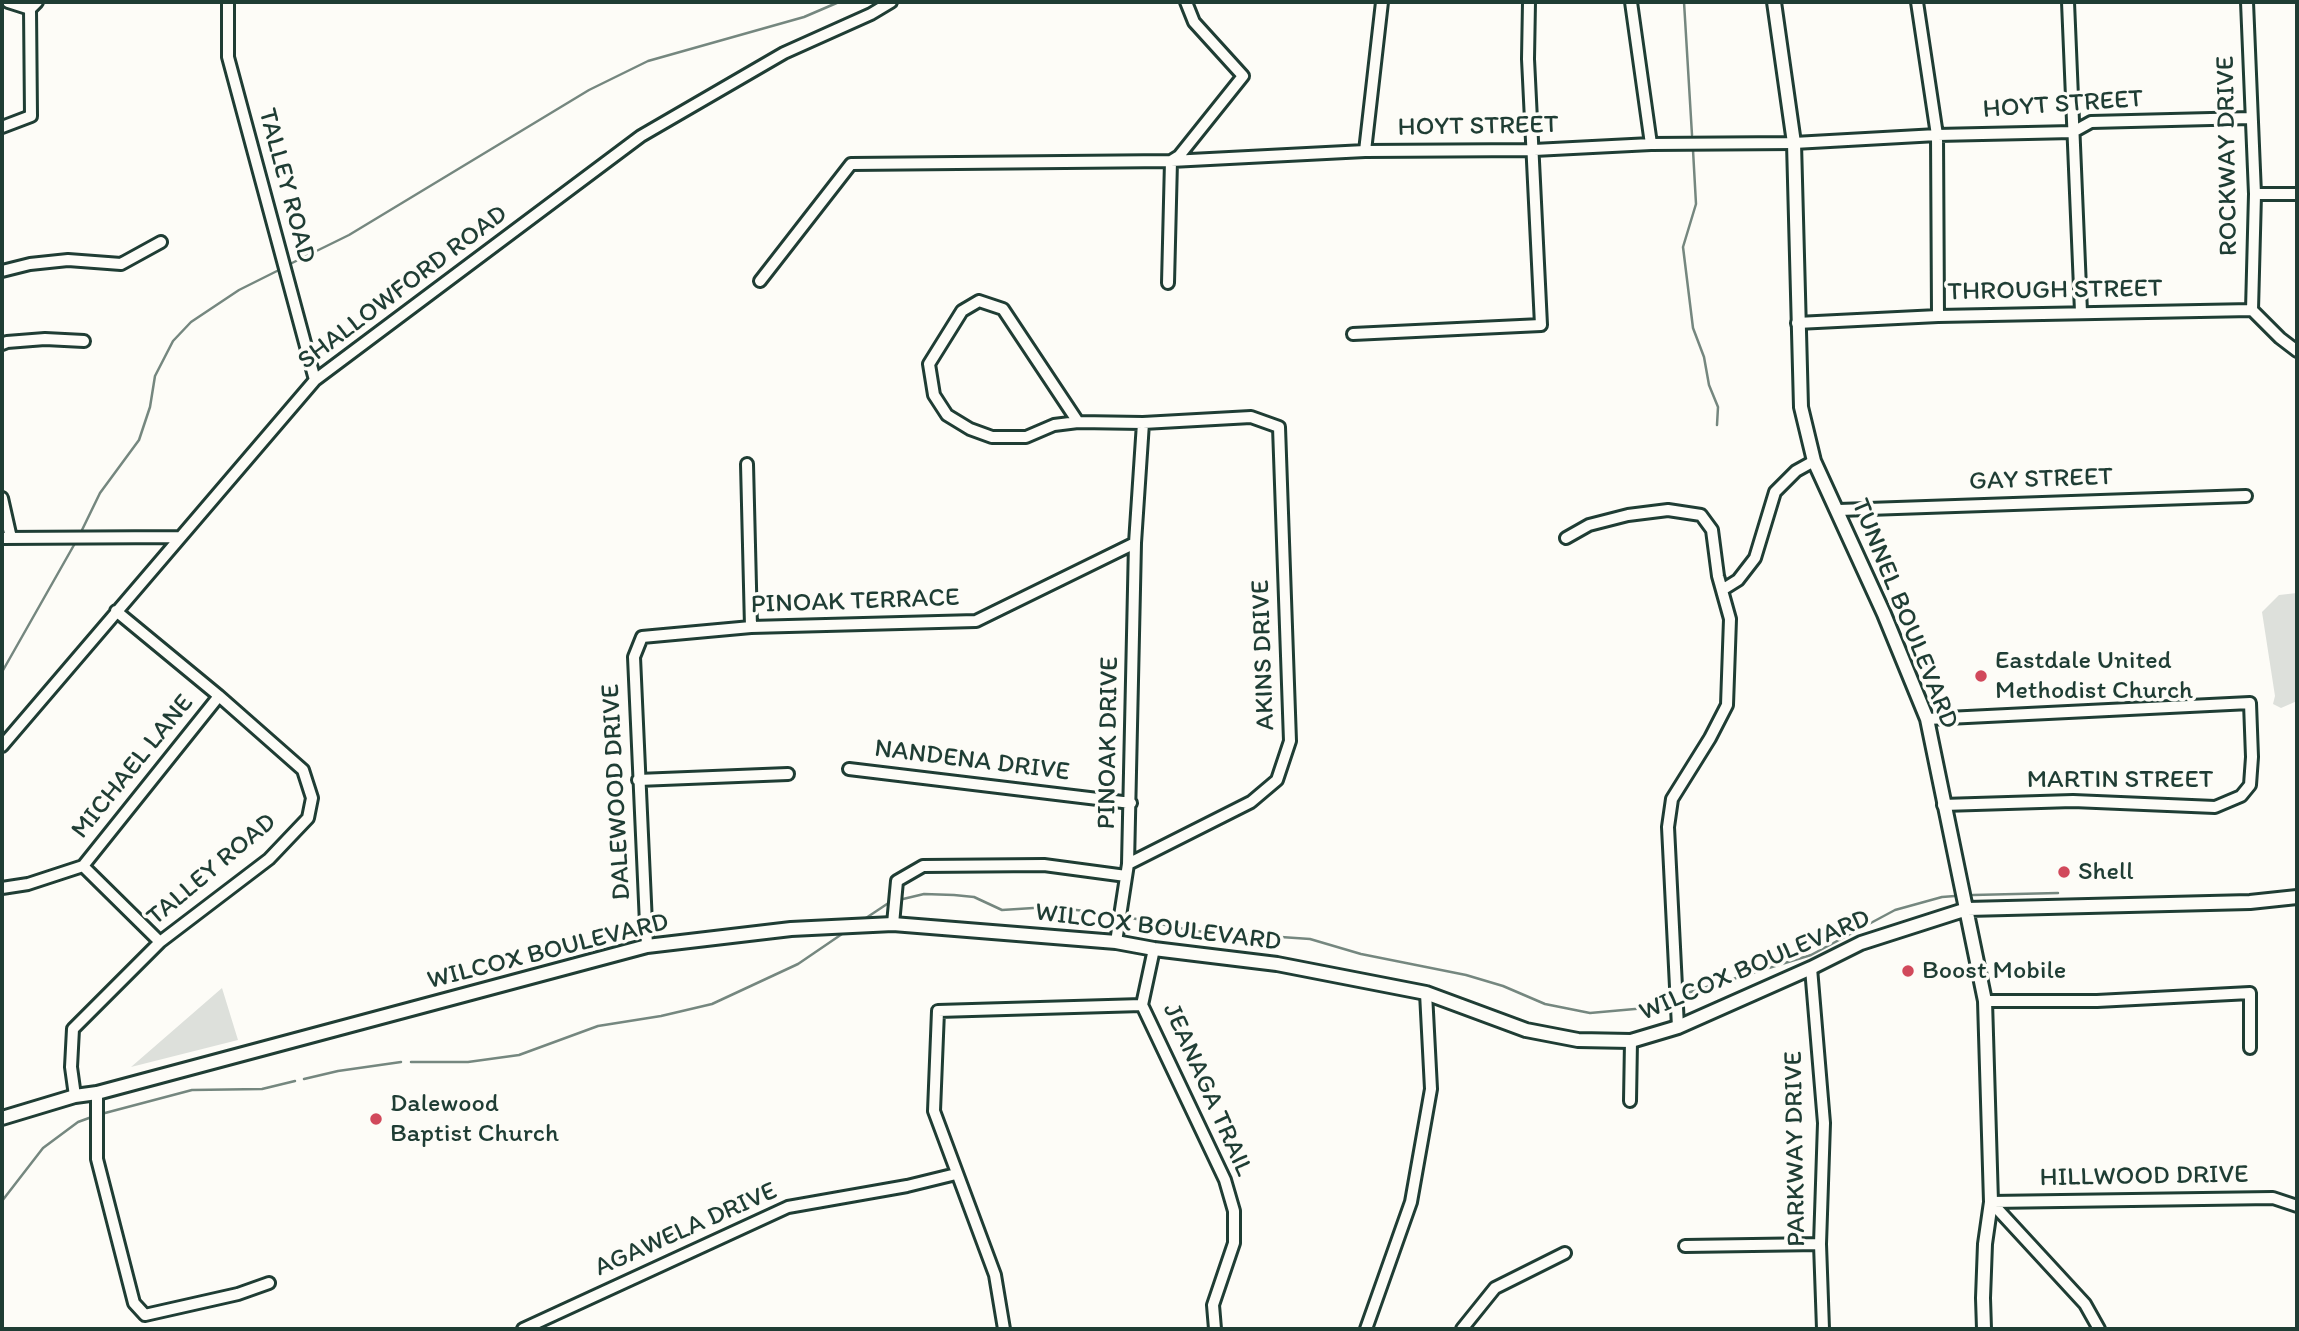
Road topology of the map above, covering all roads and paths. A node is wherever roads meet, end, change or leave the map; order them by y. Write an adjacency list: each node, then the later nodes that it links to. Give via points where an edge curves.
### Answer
1 (8, 2): 12 (street)
2 (228, 2): 36 (street, TALLEY ROAD, via 228,57)
3 (891, 2): 36 (street, SHALLOWFORD ROAD, via 784,53 641,136)
4 (1186, 2): 21 (street, via 1194,22 1243,76)
5 (1382, 2): 20 (street)
6 (1529, 2): 19 (street)
7 (1631, 2): 18 (street)
8 (1774, 2): 17 (main road, TUNNEL BOULEVARD)
9 (1917, 2): 16 (street)
10 (2068, 2): 15 (street)
11 (2247, 2): 13 (street, ROCKWAY DRIVE)
12 (34, 5): 14 (street, via 30,116)
13 (2250, 118): 15 (street, HOYT STREET, via 2091,122); 22 (street, ROCKWAY DRIVE)
14 (2, 127)
15 (2073, 132): 16 (street, HOYT STREET); 29 (street)
16 (1937, 135): 17 (street, HOYT STREET); 30 (street)
17 (1794, 142): 18 (street, HOYT STREET); 31 (main road, TUNNEL BOULEVARD)
18 (1651, 144): 19 (street, HOYT STREET)
19 (1534, 150): 20 (street, HOYT STREET); 32 (street, via 1541,325)
20 (1365, 151): 21 (street, HOYT STREET)
21 (1171, 161): 26 (street, HOYT STREET, via 850,164); 27 (street)
22 (2255, 194): 23 (street); 28 (street, ROCKWAY DRIVE)
23 (2297, 194)
24 (160, 242): 25 (street, via 121,264 68,260)
25 (2, 271)
26 (760, 281)
27 (1168, 283)
28 (2252, 310): 29 (street, THROUGH STREET); 35 (street)
29 (2081, 312): 30 (street, THROUGH STREET)
30 (1938, 316): 31 (street, THROUGH STREET)
31 (1797, 323): 39 (main road, TUNNEL BOULEVARD, via 1801,407)
32 (1353, 334)
33 (84, 341): 34 (street)
34 (2, 344)
35 (2297, 351)
36 (315, 380): 44 (street, SHALLOWFORD ROAD)
37 (1078, 422): 37 (street, via 1054,425 1027,438 992,437 947,415 934,395 929,364 961,311 979,301 1003,309); 38 (street)
38 (1143, 423): 47 (street, PINOAK DRIVE); 60 (street, AKINS DRIVE, via 1251,417 1279,427 1290,741 1277,780 1251,802)
39 (1814, 461): 43 (main road, TUNNEL BOULEVARD); 48 (street, via 1775,492 1755,558 1738,580)
40 (747, 464): 50 (street)
41 (2246, 496): 43 (street, GAY STREET)
42 (2, 498): 45 (street)
43 (1839, 510): 53 (main road, TUNNEL BOULEVARD)
44 (180, 537): 45 (street); 49 (street, SHALLOWFORD ROAD)
45 (6, 538)
46 (1566, 538): 48 (street, via 1589,525 1628,515 1668,510 1701,515 1712,530)
47 (1135, 543): 50 (street, PINOAK TERRACE, via 976,621); 58 (street, PINOAK DRIVE)
48 (1722, 590): 75 (street, via 1730,619 1727,705 1672,799 1668,827)
49 (116, 611): 52 (street, TALLEY ROAD); 54 (street, SHALLOWFORD ROAD)
50 (751, 627): 51 (street, PINOAK TERRACE)
51 (642, 637): 57 (street, DALEWOOD DRIVE, via 634,657)
52 (219, 696): 61 (street, MICHAEL LANE); 68 (street, TALLEY ROAD, via 303,770 312,798 308,818 269,859)
53 (1927, 719): 59 (main road, TUNNEL BOULEVARD); 59 (street, MARTIN STREET, via 2250,703 2250,785 2241,796 2215,807 2073,801)
54 (2, 746)
55 (849, 769): 58 (street, NANDENA DRIVE)
56 (788, 774): 57 (street)
57 (638, 780): 69 (street, DALEWOOD DRIVE)
58 (1131, 803): 60 (street, PINOAK DRIVE)
59 (1943, 805): 65 (main road, TUNNEL BOULEVARD)
60 (1129, 864): 62 (street, PINOAK DRIVE)
61 (83, 866): 63 (street, MICHAEL LANE); 68 (street)
62 (1126, 876): 66 (street, via 1044,865 923,866 897,881); 67 (street, PINOAK DRIVE)
63 (2, 888)
64 (2297, 897): 65 (main road, WILCOX BOULEVARD)
65 (1967, 909): 71 (main road, WILCOX BOULEVARD, via 1861,943); 73 (main road, TUNNEL BOULEVARD)
66 (893, 924): 67 (main road, WILCOX BOULEVARD); 69 (main road, WILCOX BOULEVARD, via 791,929)
67 (1116, 942): 70 (main road, WILCOX BOULEVARD)
68 (160, 943): 79 (street, TALLEY ROAD, via 73,1029)
69 (647, 946): 78 (main road, WILCOX BOULEVARD)
70 (1154, 950): 72 (main road, WILCOX BOULEVARD, via 1277,964); 74 (street, JEANAGA TRAIL)
71 (1811, 968): 75 (main road, WILCOX BOULEVARD); 85 (street, PARKWAY DRIVE, via 1824,1123)
72 (1426, 993): 76 (main road, WILCOX BOULEVARD, via 1526,1030 1578,1040); 92 (street, via 1431,1089 1411,1202)
73 (1984, 1001): 77 (street, via 2250,993); 83 (main road, TUNNEL BOULEVARD)
74 (1142, 1005): 82 (street, via 938,1011 934,1111); 91 (street, JEANAGA TRAIL, via 1225,1180 1234,1211 1234,1243 1213,1305)
75 (1678, 1027): 76 (main road, WILCOX BOULEVARD)
76 (1631, 1041): 80 (street)
77 (2250, 1048)
78 (97, 1093): 79 (main road, WILCOX BOULEVARD); 88 (street, via 97,1159 134,1303 145,1315)
79 (75, 1096): 81 (main road, WILCOX BOULEVARD)
80 (1630, 1101)
81 (2, 1118)
82 (956, 1174): 89 (street, AGAWELA DRIVE, via 788,1207); 90 (street, via 995,1275)
83 (1991, 1202): 84 (street, HILLWOOD DRIVE, via 2273,1198); 95 (main road, TUNNEL BOULEVARD, via 1985,1244); 96 (street, via 2085,1304)
84 (2297, 1206)
85 (1820, 1244): 86 (street); 94 (street, PARKWAY DRIVE)
86 (1685, 1246)
87 (1565, 1253): 93 (street, via 1495,1288)
88 (269, 1283)
89 (523, 1329)
90 (1004, 1329)
91 (1215, 1329)
92 (1366, 1329)
93 (1462, 1329)
94 (1823, 1329)
95 (1984, 1329)
96 (2099, 1329)

